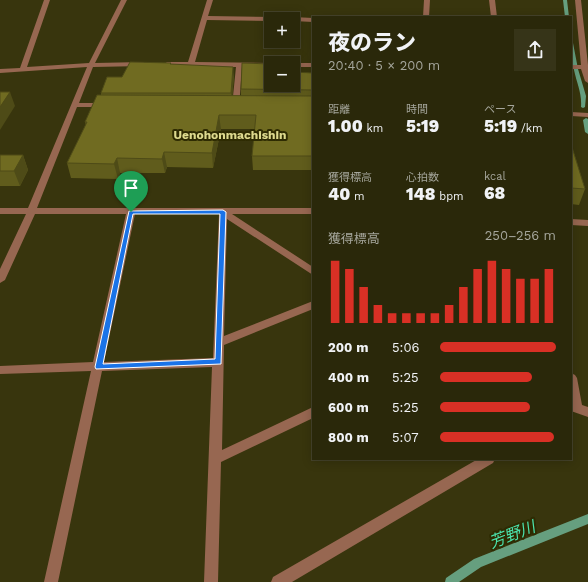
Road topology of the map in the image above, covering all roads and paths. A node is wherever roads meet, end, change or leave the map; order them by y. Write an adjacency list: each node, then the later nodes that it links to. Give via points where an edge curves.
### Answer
1 (47, 0): 25 (street)
2 (124, 0): 15 (street)
3 (210, 0): 9 (street)
4 (427, 0): 7 (street)
5 (492, 0): 8 (street)
6 (578, 0): 14 (street)
7 (426, 16)
8 (494, 16)
9 (205, 18): 10 (street); 18 (street)
10 (264, 19)
11 (300, 19): 12 (street)
12 (312, 20)
13 (588, 25): 14 (street)
14 (580, 26): 24 (street)
15 (92, 64): 16 (street); 25 (street); 28 (street)
16 (153, 64)
17 (160, 64): 18 (street)
18 (191, 64): 19 (street)
19 (239, 65): 20 (street); 30 (street)
20 (264, 65)
21 (300, 65): 22 (street)
22 (312, 65)
23 (572, 67): 24 (street)
24 (586, 67): 27 (street)
25 (23, 69): 26 (street)
26 (0, 72)
27 (588, 81)
28 (75, 105): 29 (street); 35 (street)
29 (113, 105)
30 (236, 106)
31 (572, 114): 32 (street)
32 (588, 114)
33 (0, 211): 35 (street)
34 (312, 211): 37 (street)
35 (31, 212): 36 (street); 41 (street)
36 (131, 212): 37 (street); 45 (street)
37 (223, 212): 40 (street); 43 (street)
38 (572, 222): 39 (street)
39 (588, 223)
40 (312, 271)
41 (0, 280)
42 (312, 305): 43 (street)
43 (220, 342): 44 (street)
44 (218, 362): 45 (street); 50 (street)
45 (98, 367): 46 (street); 52 (street)
46 (0, 370)
47 (572, 383): 48 (street)
48 (577, 409)
49 (312, 412): 50 (street)
50 (215, 458): 53 (street)
51 (487, 460): 54 (street)
52 (50, 582)
53 (211, 582)
54 (278, 582)

